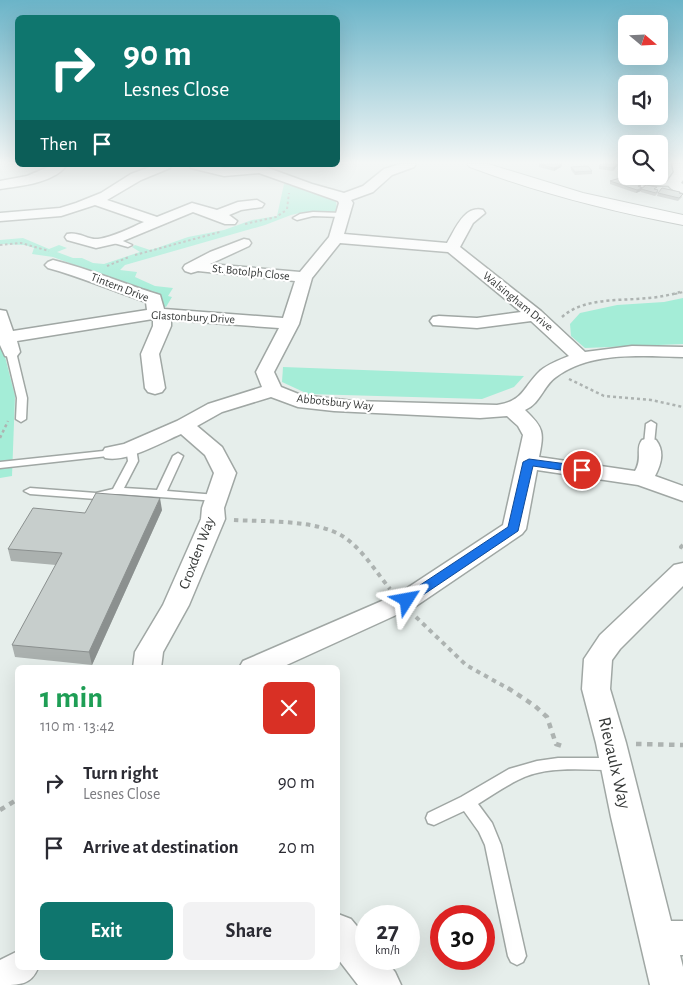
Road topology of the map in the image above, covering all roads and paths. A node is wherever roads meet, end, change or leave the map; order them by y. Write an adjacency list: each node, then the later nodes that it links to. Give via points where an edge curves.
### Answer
1 (67, 210): 11 (street)
2 (123, 210): 14 (street)
3 (179, 210): 14 (street)
4 (198, 210): 15 (street)
5 (235, 210): 15 (street)
6 (285, 210): 15 (path, via 279,217)
7 (324, 210): 12 (lane)
8 (341, 210): 18 (street)
9 (633, 210): 13 (street)
10 (478, 213): 23 (street, via 467,220)
11 (0, 217)
12 (297, 218)
13 (683, 220)
14 (156, 221): 19 (street)
15 (228, 221)
16 (220, 232): 25 (path, via 129,256)
17 (72, 237): 19 (street, via 96,244)
18 (336, 238): 23 (street); 26 (street)
19 (113, 240): 22 (lane)
20 (244, 243): 26 (street, St. Botolph Close, via 191,270)
21 (0, 245): 24 (path, via 21,243 41,248)
22 (128, 245)
23 (452, 248): 30 (street, Walsingham Drive)
24 (53, 259): 28 (street, Tintern Drive, via 116,287 150,296)
25 (106, 266)
26 (304, 277): 32 (street)
27 (683, 292): 33 (path, via 660,298 589,304 572,310 564,314 556,325)
28 (159, 314): 32 (street, Glastonbury Drive); 34 (street, Glastonbury Drive); 38 (street, Tintern Drive, via 162,326 150,354)
29 (0, 315): 34 (street)
30 (535, 315): 31 (street, via 477,323); 33 (street, Walsingham Drive)
31 (439, 321)
32 (290, 324): 39 (street, via 265,372)
33 (562, 338): 36 (street, Walsingham Drive)
34 (10, 345): 42 (lane, via 22,398)
35 (683, 352): 36 (street, Abbotsbury Way, via 617,353)
36 (581, 358): 37 (street, Abbotsbury Way)
37 (552, 371): 40 (path, via 604,396); 41 (street, Abbotsbury Way, via 543,378 534,395)
38 (155, 388)
39 (273, 390): 41 (street, Abbotsbury Way, via 296,400 342,405 484,411); 43 (street, via 215,408)
40 (683, 407)
41 (512, 409): 47 (street, via 527,423 533,435)
42 (21, 419)
43 (184, 425): 45 (street); 54 (street, Croxden Way, via 214,452 225,473)
44 (650, 434): 49 (street, via 651,463)
45 (122, 451): 48 (lane); 51 (lane, via 132,461)
46 (178, 456): 53 (lane)
47 (529, 462): 49 (street); 57 (street, via 514,529 407,600)
48 (0, 465)
49 (642, 479): 52 (street)
50 (30, 491): 51 (lane, via 96,496)
51 (117, 491): 53 (lane)
52 (683, 494)
53 (160, 495): 54 (lane)
54 (217, 498): 56 (street, Croxden Way, via 213,519 176,605 149,652)
55 (683, 571): 59 (street, Rievaulx Way, via 610,642 598,659 596,689)
56 (147, 665)
57 (260, 665)
58 (683, 745): 59 (path)
59 (613, 754): 61 (lane, via 537,766 514,774); 65 (street, Rievaulx Way)
60 (15, 801): 62 (path)
61 (466, 802): 63 (lane); 66 (lane, via 486,828 494,845)
62 (0, 810)
63 (434, 818)
64 (340, 934): 67 (street)
65 (670, 938): 68 (street, Rievaulx Way)
66 (517, 956)
67 (382, 985)
68 (669, 985)

